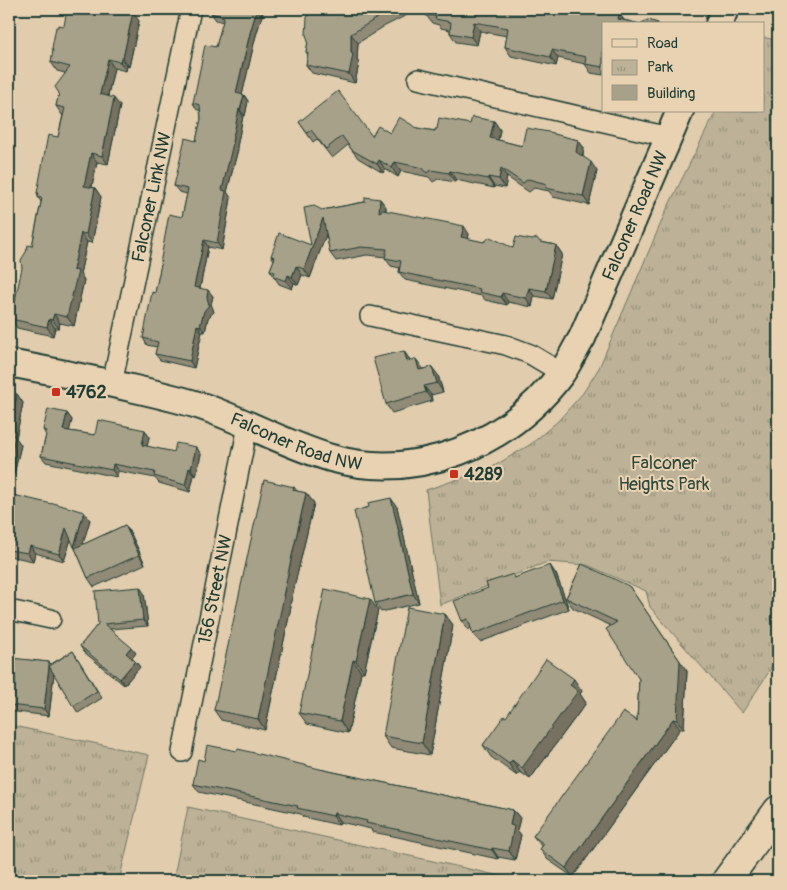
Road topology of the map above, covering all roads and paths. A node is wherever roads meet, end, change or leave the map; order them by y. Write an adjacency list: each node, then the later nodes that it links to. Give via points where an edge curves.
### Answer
1 (191, 9): 10 (street, Falconer Link NW)
2 (725, 9): 3 (street)
3 (720, 22)
4 (418, 79): 6 (street, Falconer Road NW)
5 (680, 112): 6 (street, Falconer Road NW)
6 (668, 137): 9 (street, Falconer Road NW, via 582,338)
7 (370, 316): 9 (street, via 506,345)
8 (9, 363): 10 (street, Falconer Road NW)
9 (562, 372): 11 (street, Falconer Road NW, via 515,421 491,436 434,459 401,465 375,465 332,458)
10 (112, 384): 11 (street, Falconer Road NW, via 201,406)
11 (248, 426): 14 (street, 156 Street NW)
12 (9, 610): 13 (street)
13 (51, 619)
14 (182, 752)
15 (778, 810): 16 (main road)
16 (726, 881)

